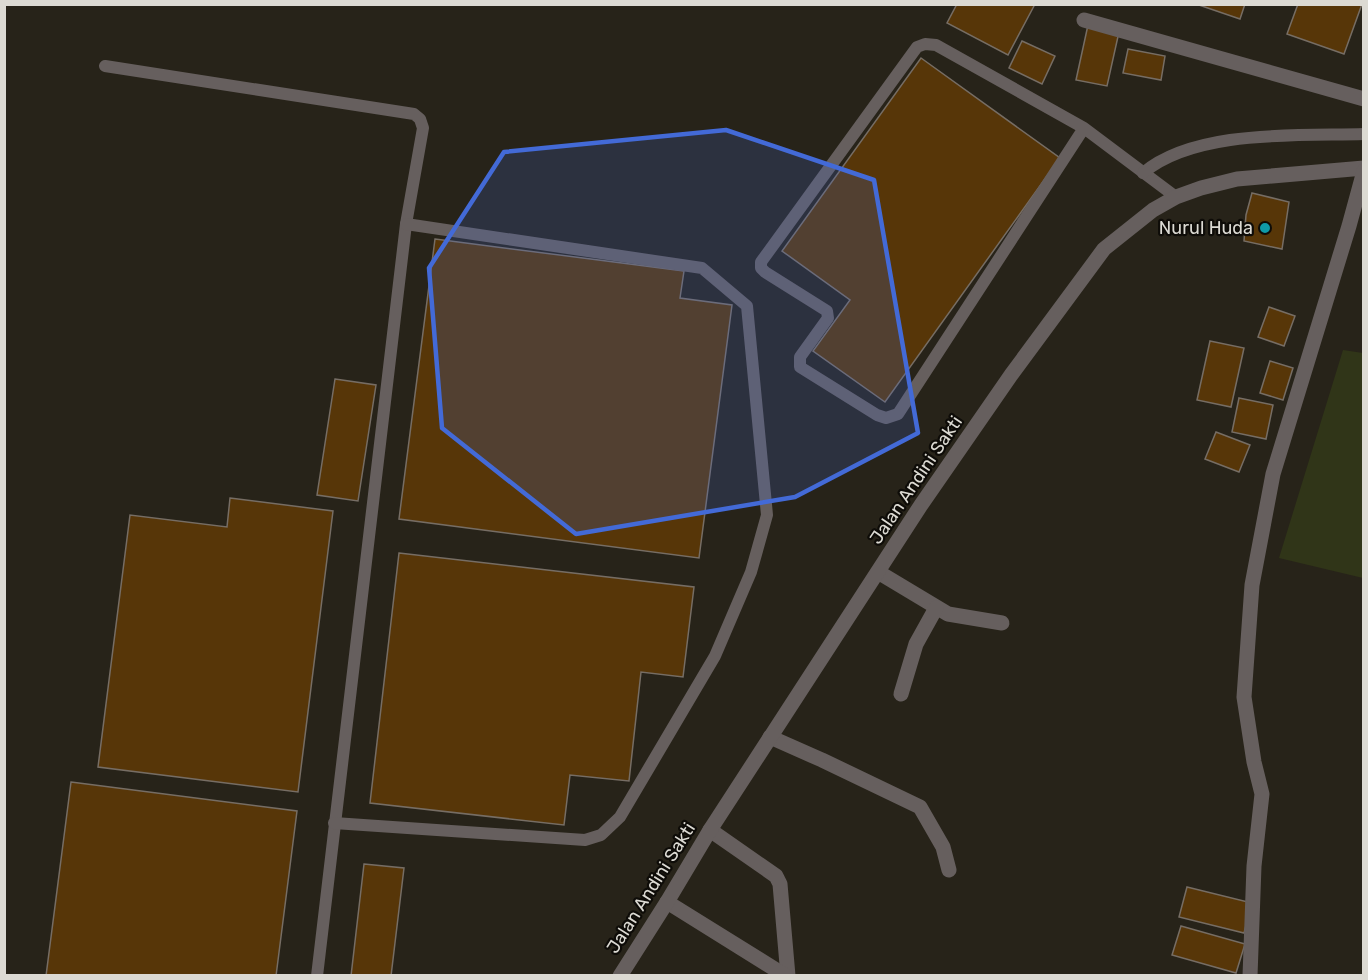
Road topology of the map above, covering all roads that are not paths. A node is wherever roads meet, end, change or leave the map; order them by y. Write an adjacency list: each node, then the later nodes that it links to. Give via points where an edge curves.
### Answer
1 (1083, 20): 3 (street)
2 (105, 66): 9 (lane, via 414,114 423,128)
3 (1364, 99)
4 (1084, 128): 4 (lane, via 898,414 886,418 876,415 800,367 800,357 828,318 827,311 765,272 761,262 917,47 936,45); 7 (lane)
5 (1364, 134): 7 (lane, via 1210,144 1167,157)
6 (1364, 170): 8 (street, Jalan Andini Sakti, via 1237,180); 22 (street, via 1274,474 1252,585 1244,698 1262,794 1254,866)
7 (1143, 173): 8 (lane)
8 (1176, 197): 10 (street, Jalan Andini Sakti, via 1104,249 1011,375)
9 (406, 224): 15 (lane); 15 (lane, via 702,268 747,306 767,515 751,572 715,656 620,817 601,835 585,840)
10 (878, 572): 11 (street); 14 (street, Jalan Andini Sakti)
11 (936, 608): 12 (street, via 948,614); 13 (street, via 916,644)
12 (1002, 623)
13 (901, 694)
14 (770, 737): 16 (street, Jalan Andini Sakti); 17 (street, via 920,807 942,847)
15 (334, 823): 19 (lane)
16 (710, 830): 18 (street, Jalan Andini Sakti); 21 (street, via 776,876 780,884)
17 (949, 870)
18 (667, 902): 20 (street, Jalan Andini Sakti); 21 (street)
19 (317, 975)
20 (620, 975)
21 (787, 975)
22 (1250, 975)

